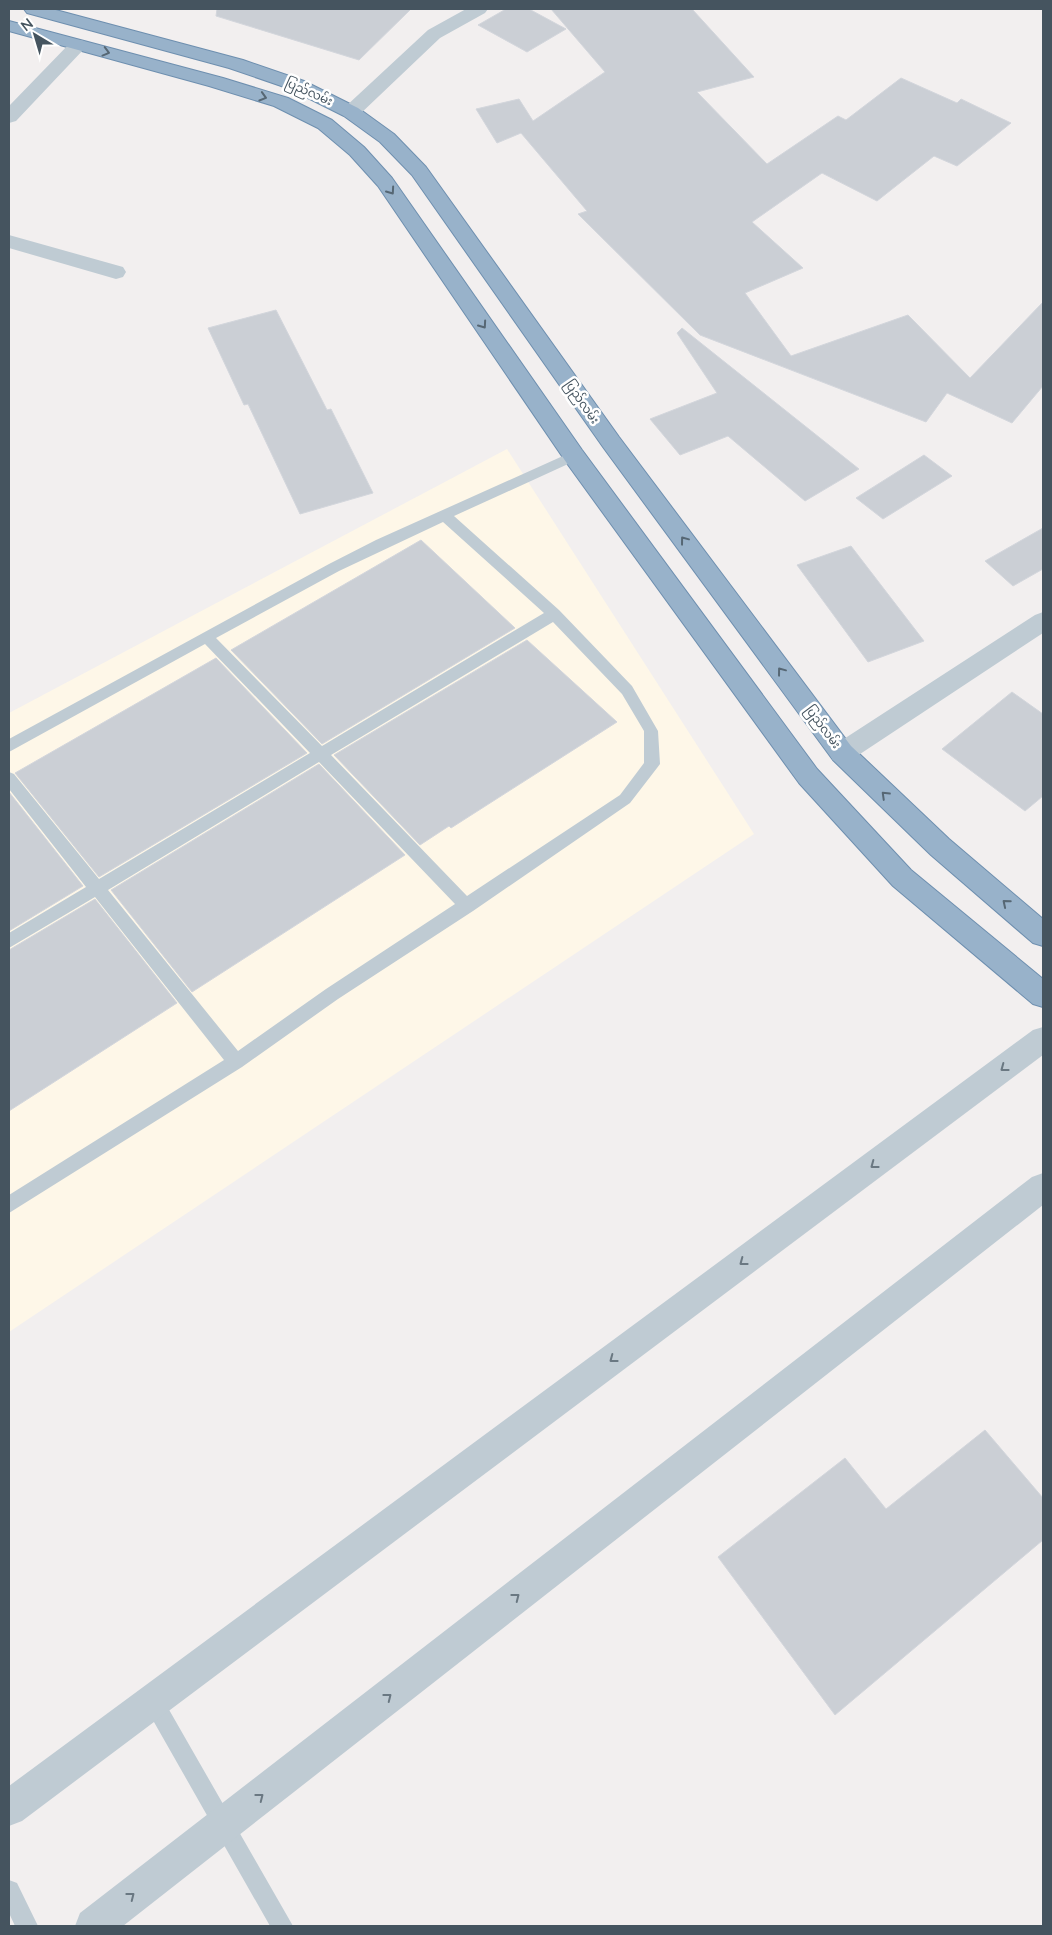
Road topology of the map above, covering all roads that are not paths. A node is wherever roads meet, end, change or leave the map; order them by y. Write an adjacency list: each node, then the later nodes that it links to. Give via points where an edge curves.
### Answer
1 (33, 9): 5 (highway, ပြည်လမ်း, via 236,64 297,85)
2 (479, 9): 5 (street, via 434,34)
3 (9, 26): 4 (highway)
4 (78, 45): 6 (street); 9 (highway, one-way to 9, via 281,102 325,124 357,151 385,182)
5 (351, 112): 15 (highway, ပြည်လမ်း, one-way to 5, via 611,442 419,172 387,138)
6 (9, 117)
7 (9, 241): 8 (street)
8 (116, 272)
9 (574, 456): 10 (lane); 22 (highway, via 808,776 902,878)
10 (445, 516): 11 (lane); 13 (lane, via 382,544)
11 (554, 614): 16 (lane); 19 (lane, via 627,690 651,731 652,764 625,798)
12 (1043, 622): 15 (street)
13 (207, 637): 14 (lane); 16 (lane)
14 (9, 746)
15 (842, 753): 20 (highway, ပြည်လမ်း, one-way to 15, via 940,847)
16 (320, 754): 18 (lane); 19 (lane)
17 (9, 778): 18 (lane)
18 (97, 889): 21 (lane); 24 (lane)
19 (467, 906): 24 (lane, via 332,994)
20 (1043, 935)
21 (9, 941)
22 (1043, 996)
23 (1043, 1039): 27 (street, one-way to 27)
24 (236, 1062): 26 (lane)
25 (1043, 1187): 29 (street, one-way to 25)
26 (9, 1205)
27 (153, 1701): 28 (street); 29 (lane)
28 (9, 1808)
29 (224, 1824): 32 (street, one-way to 29); 33 (lane)
30 (9, 1891): 31 (lane)
31 (27, 1926)
32 (93, 1926)
33 (282, 1926)

